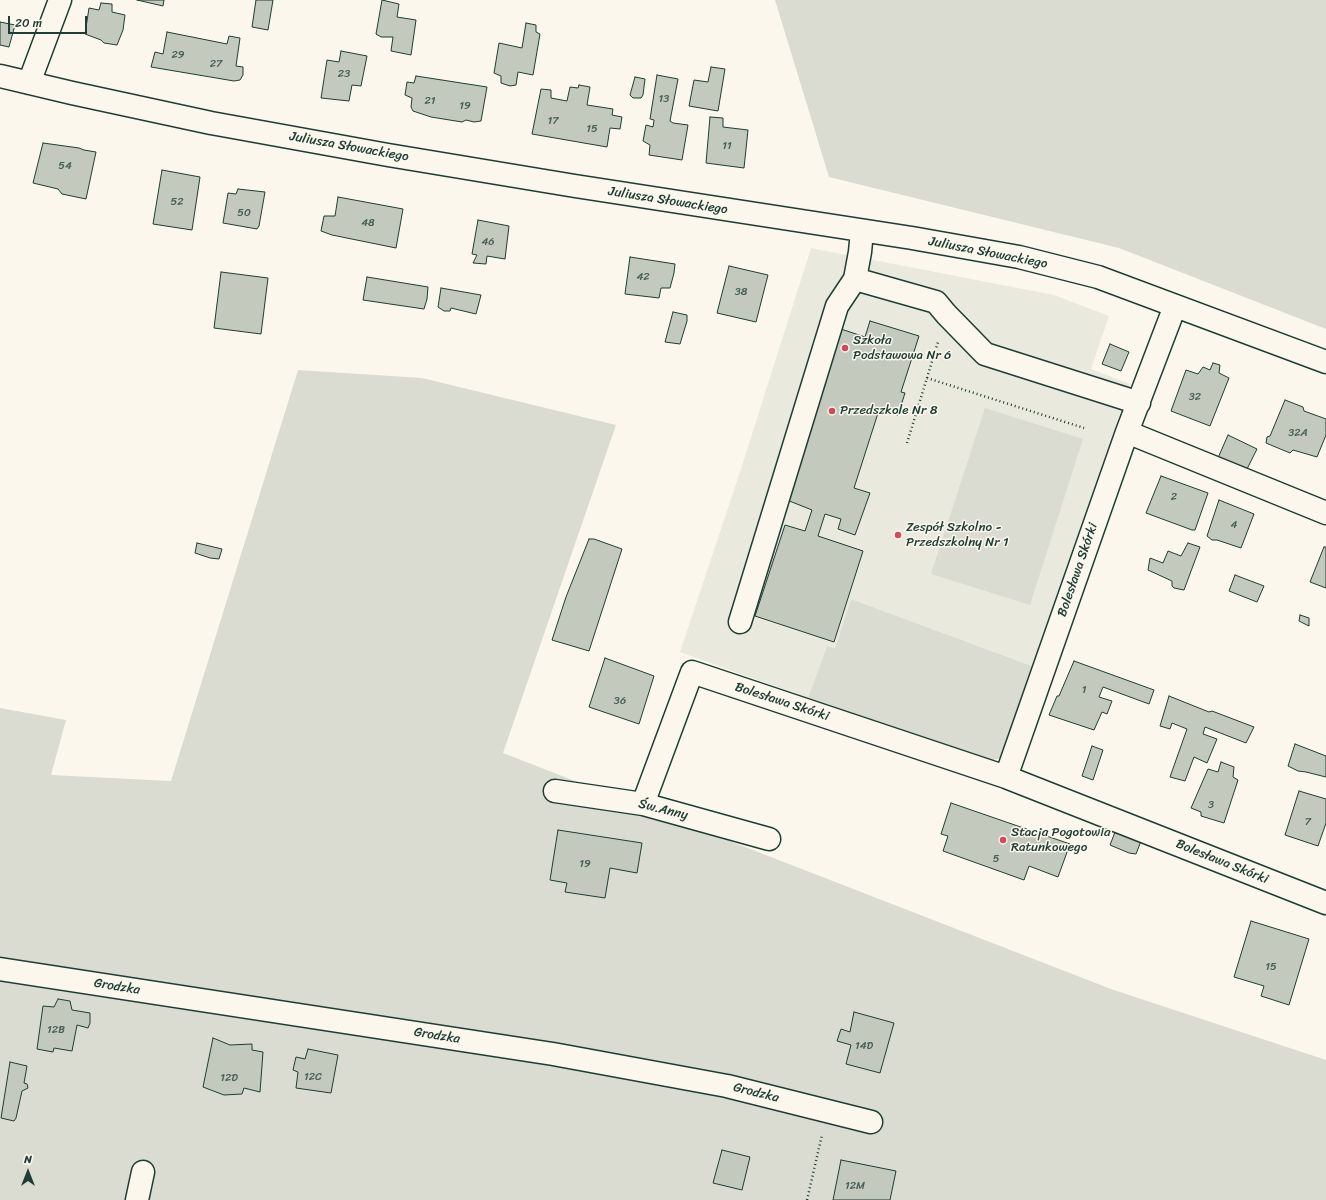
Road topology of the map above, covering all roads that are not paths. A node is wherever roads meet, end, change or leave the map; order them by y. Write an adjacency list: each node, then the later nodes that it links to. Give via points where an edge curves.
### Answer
1 (60, 0): 3 (street)
2 (0, 76): 3 (street, Juliusza Słowackiego)
3 (29, 83): 4 (street, Juliusza Słowackiego, via 210,123 388,155)
4 (862, 231): 5 (street); 6 (street, Juliusza Słowackiego, via 1019,257 1098,278)
5 (855, 279): 8 (street, via 936,302 985,354); 11 (street, via 837,306)
6 (1175, 306): 7 (street, Juliusza Słowackiego); 8 (street, Bolesława Skórki)
7 (1326, 362)
8 (1139, 403): 9 (street, Bolesława Skórki)
9 (1127, 432): 10 (street); 12 (street, Bolesława Skórki)
10 (1326, 513)
11 (740, 622)
12 (1006, 776): 14 (street, Bolesława Skórki, via 692,672); 16 (street, Bolesława Skórki)
13 (555, 791): 14 (street, Św.Anny)
14 (643, 804): 15 (street, Św.Anny)
15 (769, 839)
16 (1326, 903)
17 (0, 969): 18 (street, Grodzka, via 554,1054 727,1086)
18 (871, 1122)
19 (143, 1172): 20 (street)
20 (137, 1200)

